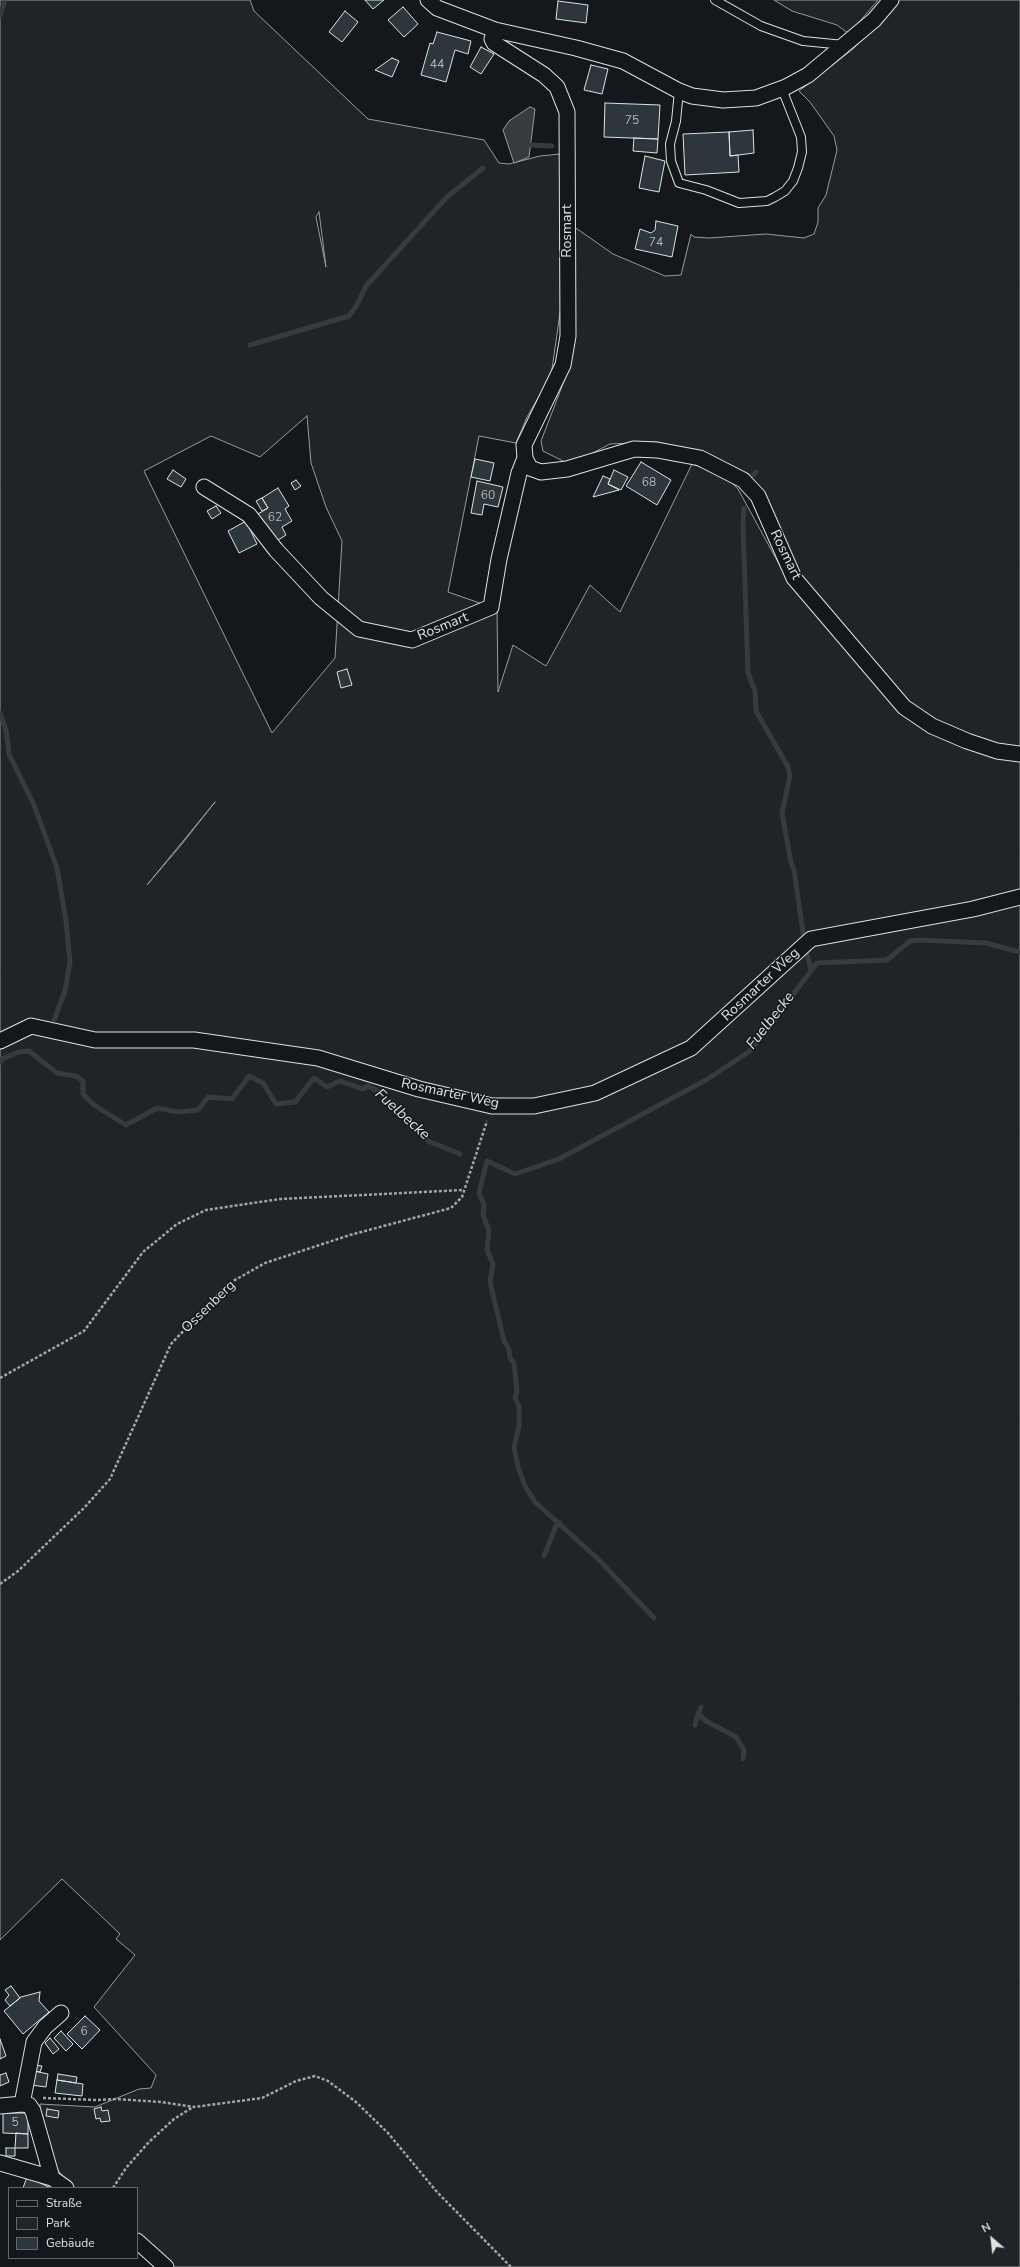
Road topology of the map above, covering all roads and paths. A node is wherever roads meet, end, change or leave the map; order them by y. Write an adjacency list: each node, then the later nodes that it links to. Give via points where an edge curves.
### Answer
1 (428, 0): 4 (street, via 437,8)
2 (715, 0): 5 (lane, via 761,26 802,41)
3 (891, 0): 5 (street, via 874,20)
4 (495, 30): 7 (street, via 623,61); 8 (street, Rosmart, via 492,39 494,43 544,75 557,87 567,112 568,336 563,364 524,446)
5 (846, 45): 6 (street, via 808,75)
6 (782, 89): 7 (street, via 756,98 723,100 692,96); 7 (lane, via 801,137 802,152 798,168 793,181 775,197 739,203 679,183 671,160 670,144 676,121)
7 (679, 91)
8 (525, 458): 9 (street, Rosmart, via 502,545 491,607 412,640 359,629 316,592 276,550 249,515); 10 (street, Rosmart, via 530,468 541,472 567,469 634,449 657,450 700,458 743,480 758,496 794,578 904,707 932,726 967,741 998,751)
9 (204, 487)
10 (1020, 754)
11 (1020, 897): 13 (street, Rosmarter Weg, via 973,909 811,939 691,1048 595,1093 534,1106)
12 (0, 1041): 13 (street, Rosmarter Weg, via 31,1026 95,1040 194,1040 318,1058 419,1089)
13 (492, 1106): 14 (path, Ossenberg)
14 (464, 1190): 15 (path, via 280,1199 206,1210 177,1224 143,1252 84,1331); 16 (path, Ossenberg, via 462,1197 451,1208 350,1235 265,1263 228,1284 171,1344 110,1479 85,1507 18,1571)
15 (0, 1378)
16 (0, 1584)
17 (60, 2013): 18 (street, via 34,2042)
18 (23, 2099): 19 (street); 20 (path, via 116,2099); 22 (street, via 34,2111)
19 (0, 2106)
20 (194, 2107): 24 (path, via 174,2119 149,2142 126,2168); 27 (path, via 262,2098 296,2081 314,2076 328,2081 356,2102 388,2133 437,2192)
21 (0, 2163): 22 (street)
22 (52, 2178): 23 (street)
23 (65, 2187)
24 (114, 2187)
25 (138, 2242): 26 (street)
26 (166, 2267)
27 (511, 2267)

